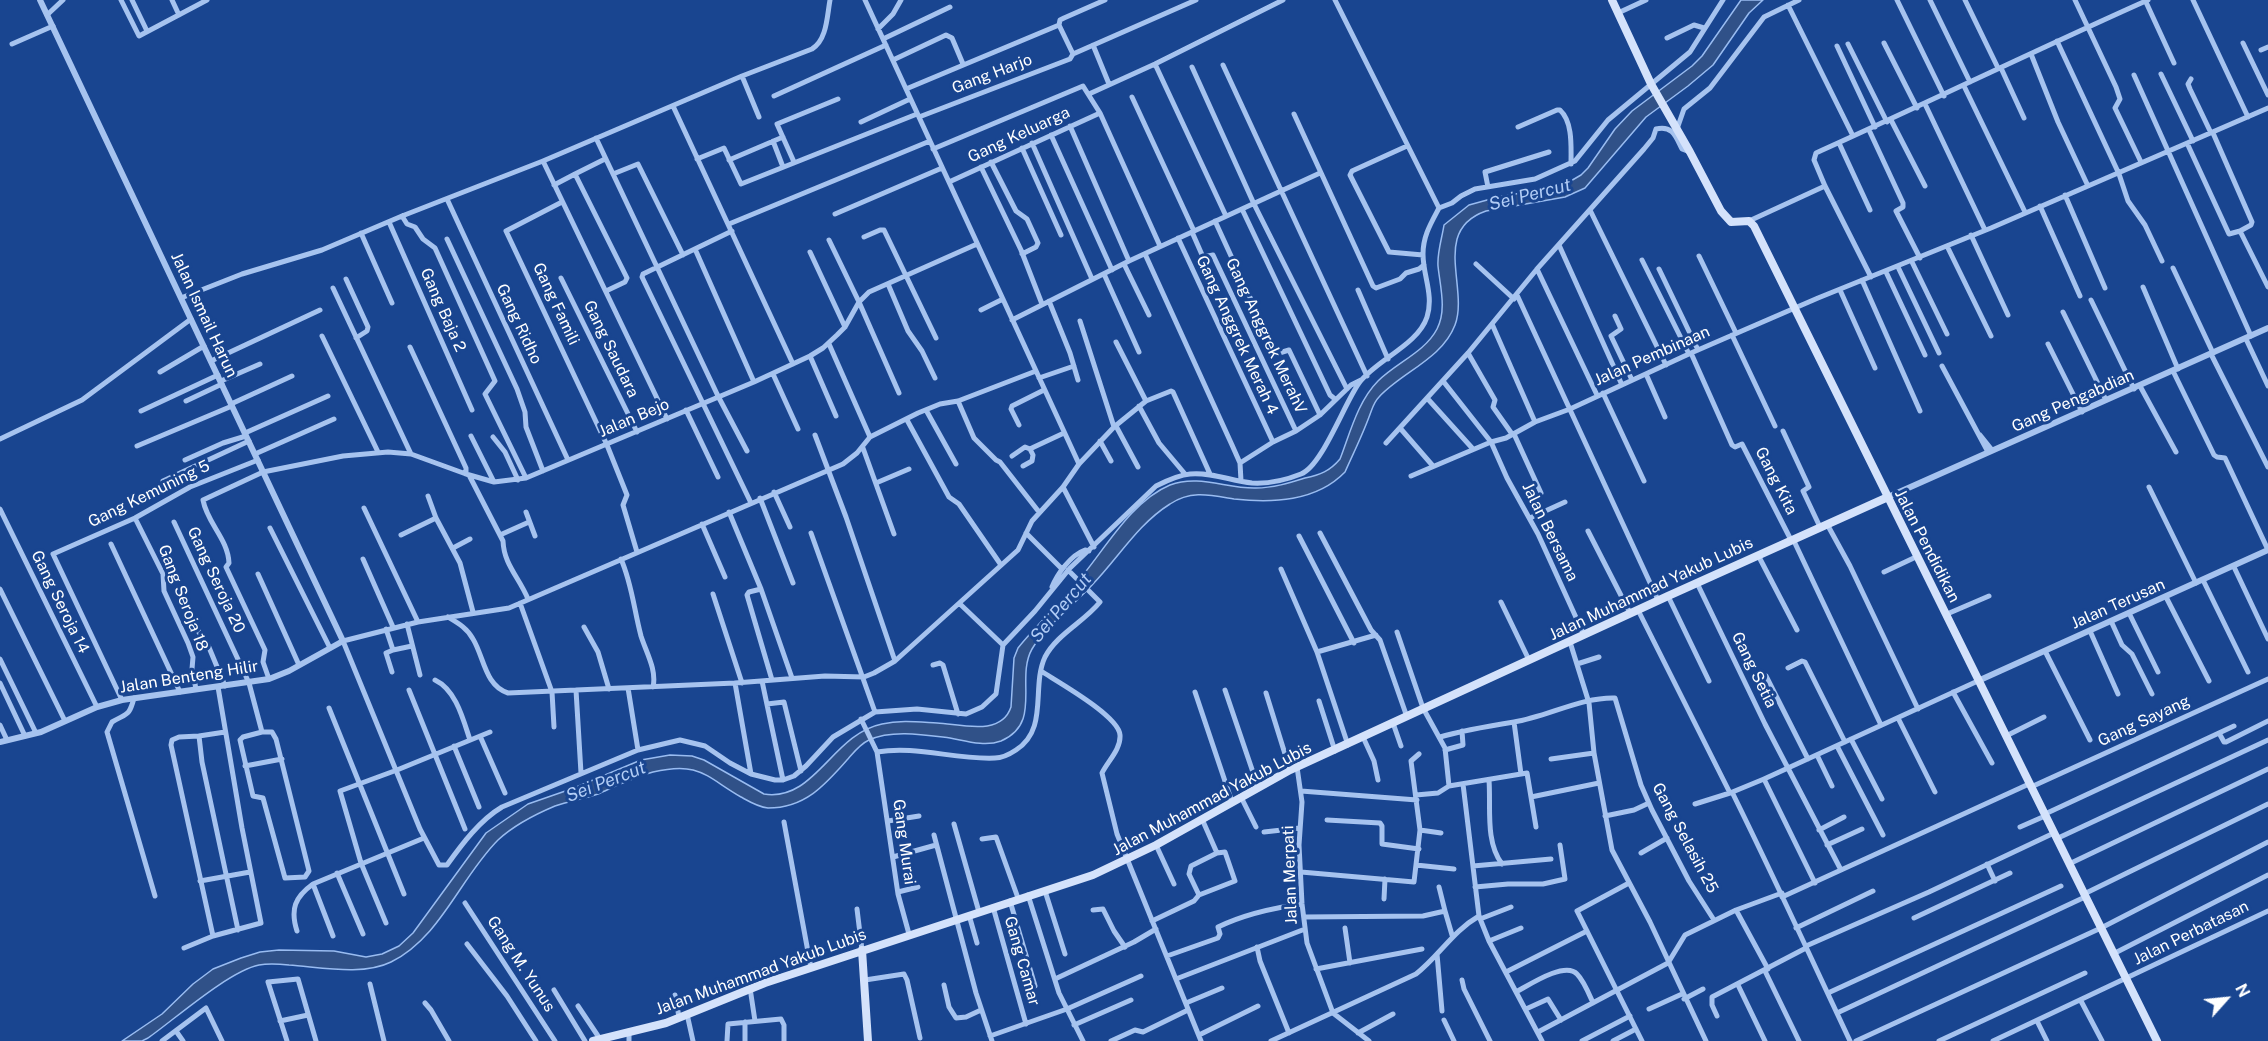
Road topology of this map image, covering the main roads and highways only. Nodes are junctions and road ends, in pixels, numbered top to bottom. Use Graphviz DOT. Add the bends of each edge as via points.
graph roads {
  1 [pos="1612,0"];
  2 [pos="1888,497"];
  3 [pos="862,950"];
  4 [pos="614,1038"];
  5 [pos="596,1040"];
  6 [pos="868,1041"];
  7 [pos="2157,1041"];
  1 -- 2 [label="main road, Jalan Pendidikan" via="1652,86 1724,217 1754,226"];
  2 -- 3 [label="main road, Jalan Muhammad Yakub Lubis" via="1294,769 1127,860"];
  2 -- 7 [label="main road, Jalan Pendidikan"];
  3 -- 4 [label="main road, Jalan Muhammad Yakub Lubis"];
  3 -- 6 [label="main road"];
  4 -- 5 [label="main road, Jalan Muhammad Yakub Lubis"];
}
